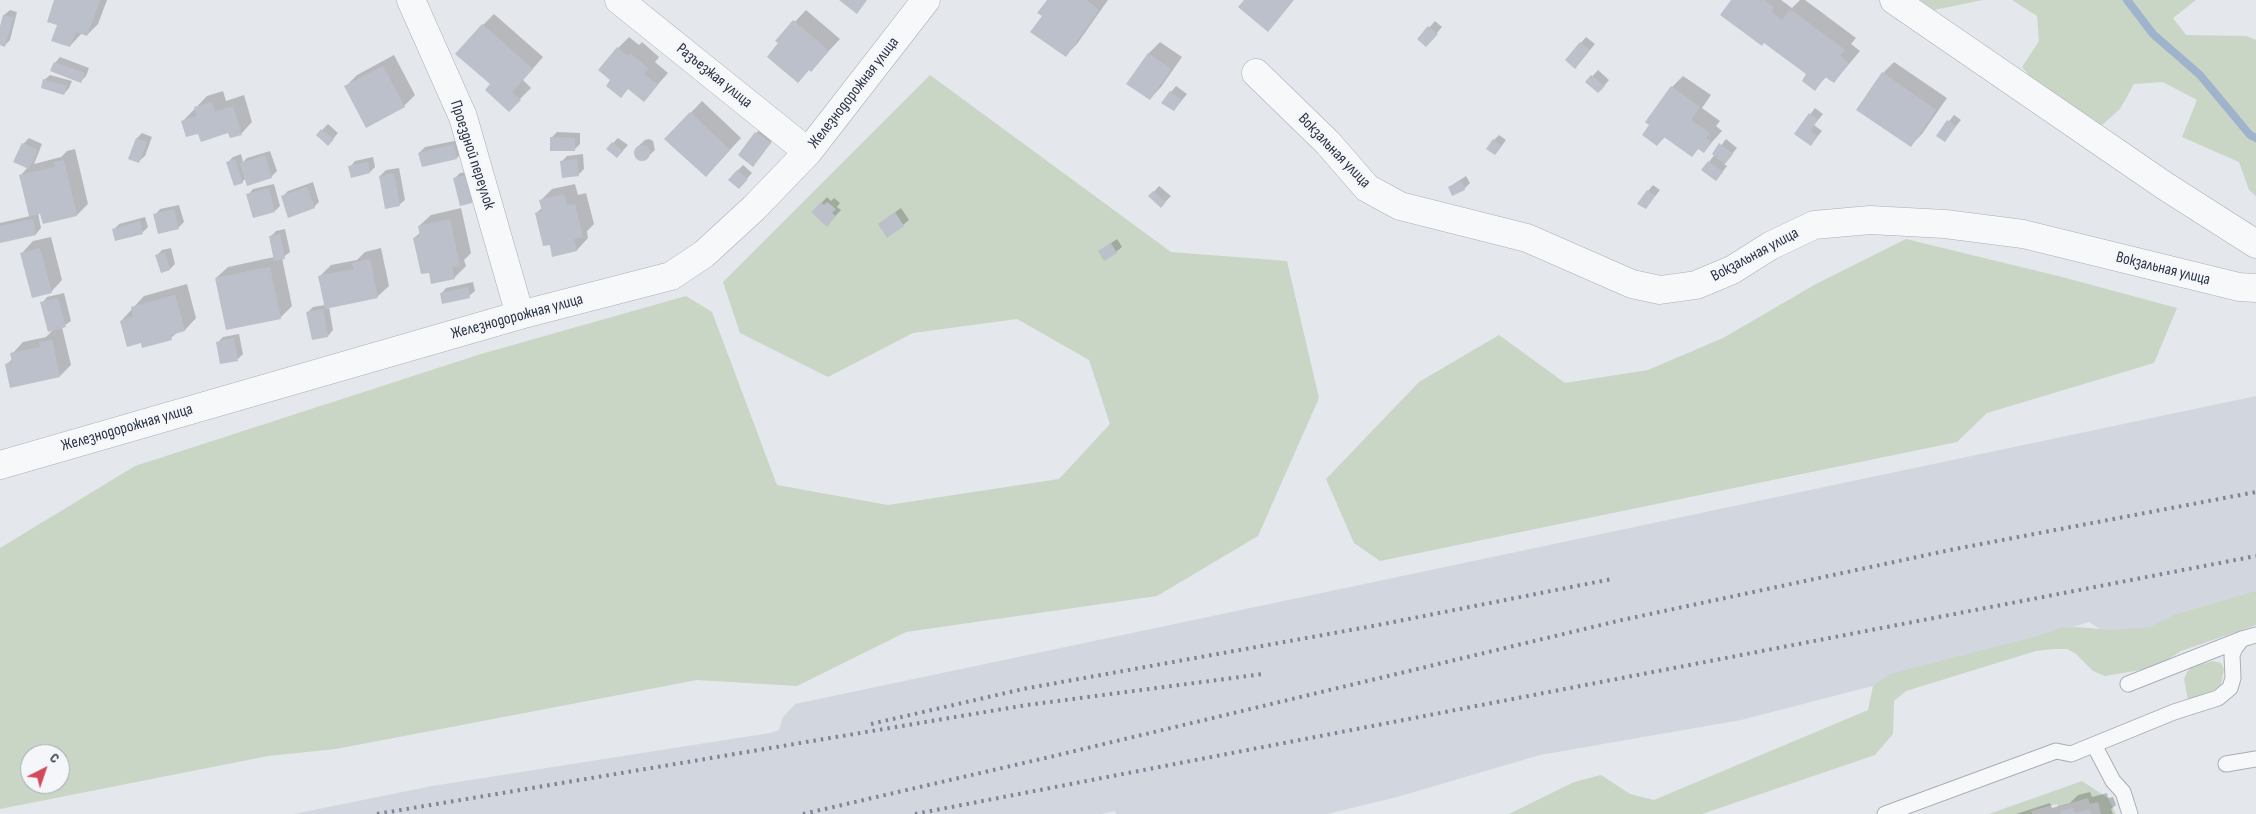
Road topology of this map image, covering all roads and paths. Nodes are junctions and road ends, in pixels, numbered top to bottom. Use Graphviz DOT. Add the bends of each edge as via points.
graph roads {
  1 [pos="411,0"];
  2 [pos="619,0"];
  3 [pos="926,0"];
  4 [pos="1894,0"];
  5 [pos="1256,73"];
  6 [pos="808,152"];
  7 [pos="2256,244"];
  8 [pos="2256,288"];
  9 [pos="520,315"];
  10 [pos="0,465"];
  11 [pos="2249,637"];
  12 [pos="2128,684"];
  13 [pos="2094,745"];
  14 [pos="2256,759"];
  15 [pos="2226,764"];
  16 [pos="1885,814"];
  17 [pos="2130,814"];
  1 -- 9 [label="street, Проездной переулок" via="463,116"];
  2 -- 6 [label="street, Разъезжая улица"];
  3 -- 6 [label="street, Железнодорожная улица"];
  4 -- 7 [label="street"];
  5 -- 8 [label="street, Вокзальная улица" via="1328,143 1366,188 1400,206 1527,238 1632,284 1660,290 1696,285 1732,270 1770,246 1814,225 1870,220 1944,224 2023,234 2239,287"];
  6 -- 9 [label="street, Железнодорожная улица" via="704,254 671,276"];
  9 -- 10 [label="street, Железнодорожная улица"];
  11 -- 12 [label="lane"];
  11 -- 13 [label="lane" via="2235,648 2230,688 2218,698 2174,712"];
  13 -- 16 [label="lane" via="2071,754 2056,751"];
  13 -- 17 [label="lane" via="2123,792"];
  14 -- 15 [label="lane"];
}
